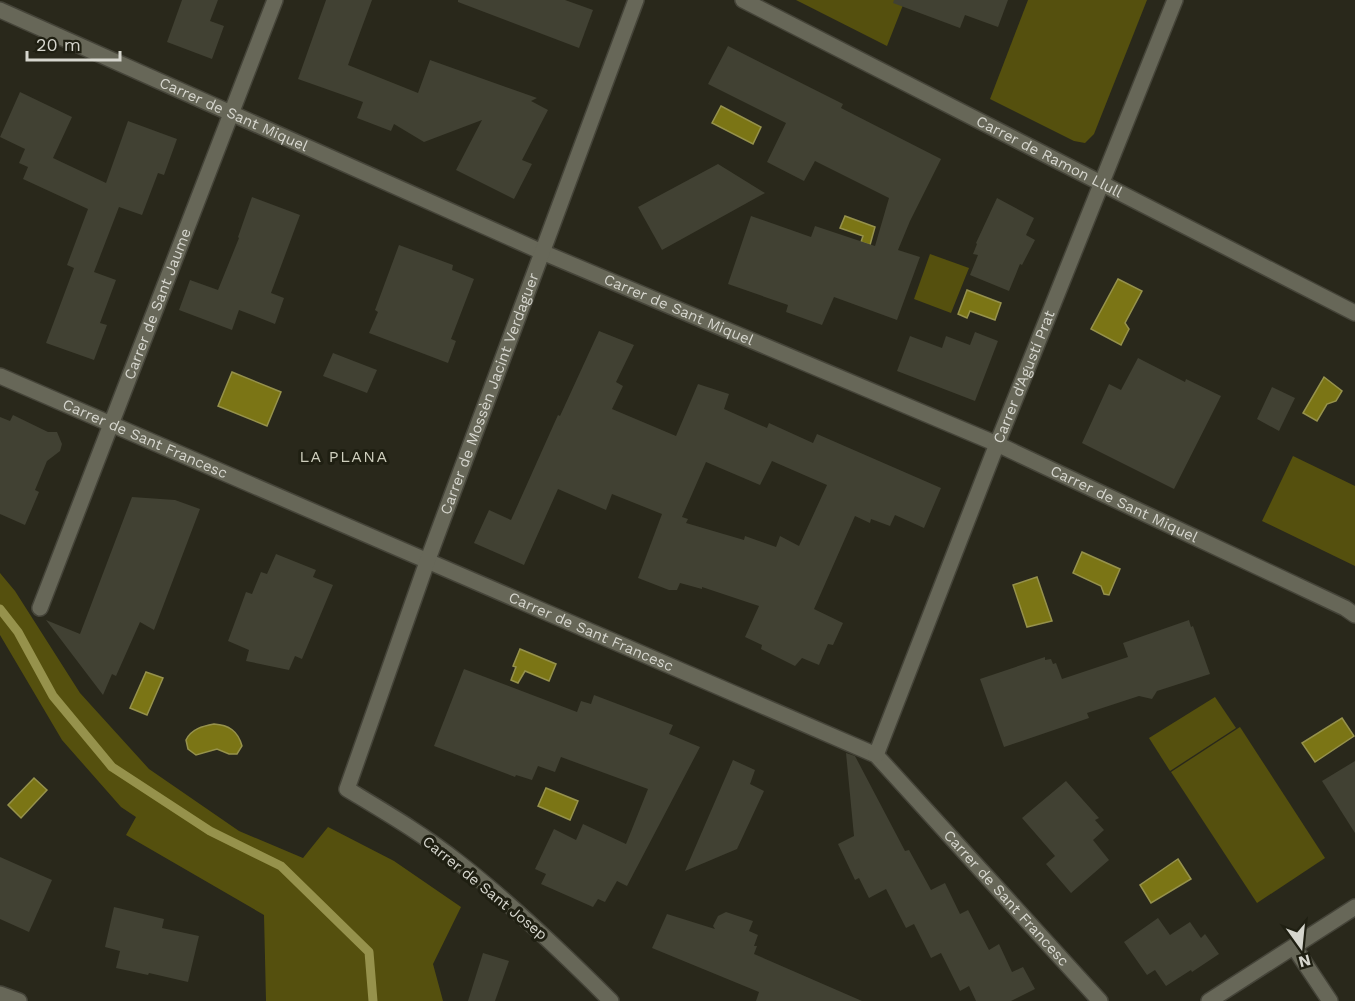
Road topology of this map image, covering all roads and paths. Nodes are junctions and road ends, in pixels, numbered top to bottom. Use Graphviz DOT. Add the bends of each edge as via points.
graph roads {
  1 [pos="275,0"];
  2 [pos="636,0"];
  3 [pos="743,0"];
  4 [pos="1175,0"];
  5 [pos="0,10"];
  6 [pos="232,113"];
  7 [pos="1102,184"];
  8 [pos="542,252"];
  9 [pos="1355,314"];
  10 [pos="0,376"];
  11 [pos="111,424"];
  12 [pos="997,444"];
  13 [pos="427,562"];
  14 [pos="40,609"];
  15 [pos="1355,615"];
  16 [pos="876,755"];
  17 [pos="347,789"];
  18 [pos="1355,907"];
  19 [pos="1294,947"];
  20 [pos="0,994"];
  21 [pos="19,1001"];
  22 [pos="611,1001"];
  23 [pos="1100,1001"];
  24 [pos="1209,1001"];
  25 [pos="1330,1001"];
  1 -- 6 [label="street, Carrer de Sant Jaume"];
  2 -- 8 [label="street, Carrer de Mossèn Jacint Verdaguer"];
  3 -- 7 [label="street, Carrer de Ramon Llull"];
  4 -- 7 [label="street, Carrer d'Agustí Prat"];
  5 -- 6 [label="street, Carrer de Sant Miquel"];
  6 -- 8 [label="street, Carrer de Sant Miquel"];
  6 -- 11 [label="street, Carrer de Sant Jaume"];
  7 -- 9 [label="street, Carrer de Ramon Llull"];
  7 -- 12 [label="street, Carrer d'Agustí Prat"];
  8 -- 12 [label="street, Carrer de Sant Miquel"];
  8 -- 13 [label="street, Carrer de Mossèn Jacint Verdaguer"];
  10 -- 11 [label="street, Carrer de Sant Francesc"];
  11 -- 13 [label="street, Carrer de Sant Francesc"];
  11 -- 14 [label="street, Carrer de Sant Jaume"];
  12 -- 15 [label="street, Carrer de Sant Miquel"];
  12 -- 16 [label="street, Carrer d'Agustí Prat"];
  13 -- 16 [label="street, Carrer de Sant Francesc"];
  13 -- 17 [label="street, Carrer de Mossèn Jacint Verdaguer"];
  16 -- 23 [label="street, Carrer de Sant Francesc"];
  17 -- 22 [label="street, Carrer de Sant Josep" via="402,821 458,862 555,945"];
  18 -- 19 [label="street"];
  19 -- 24 [label="street"];
  19 -- 25 [label="street"];
  20 -- 21 [label="street"];
}
